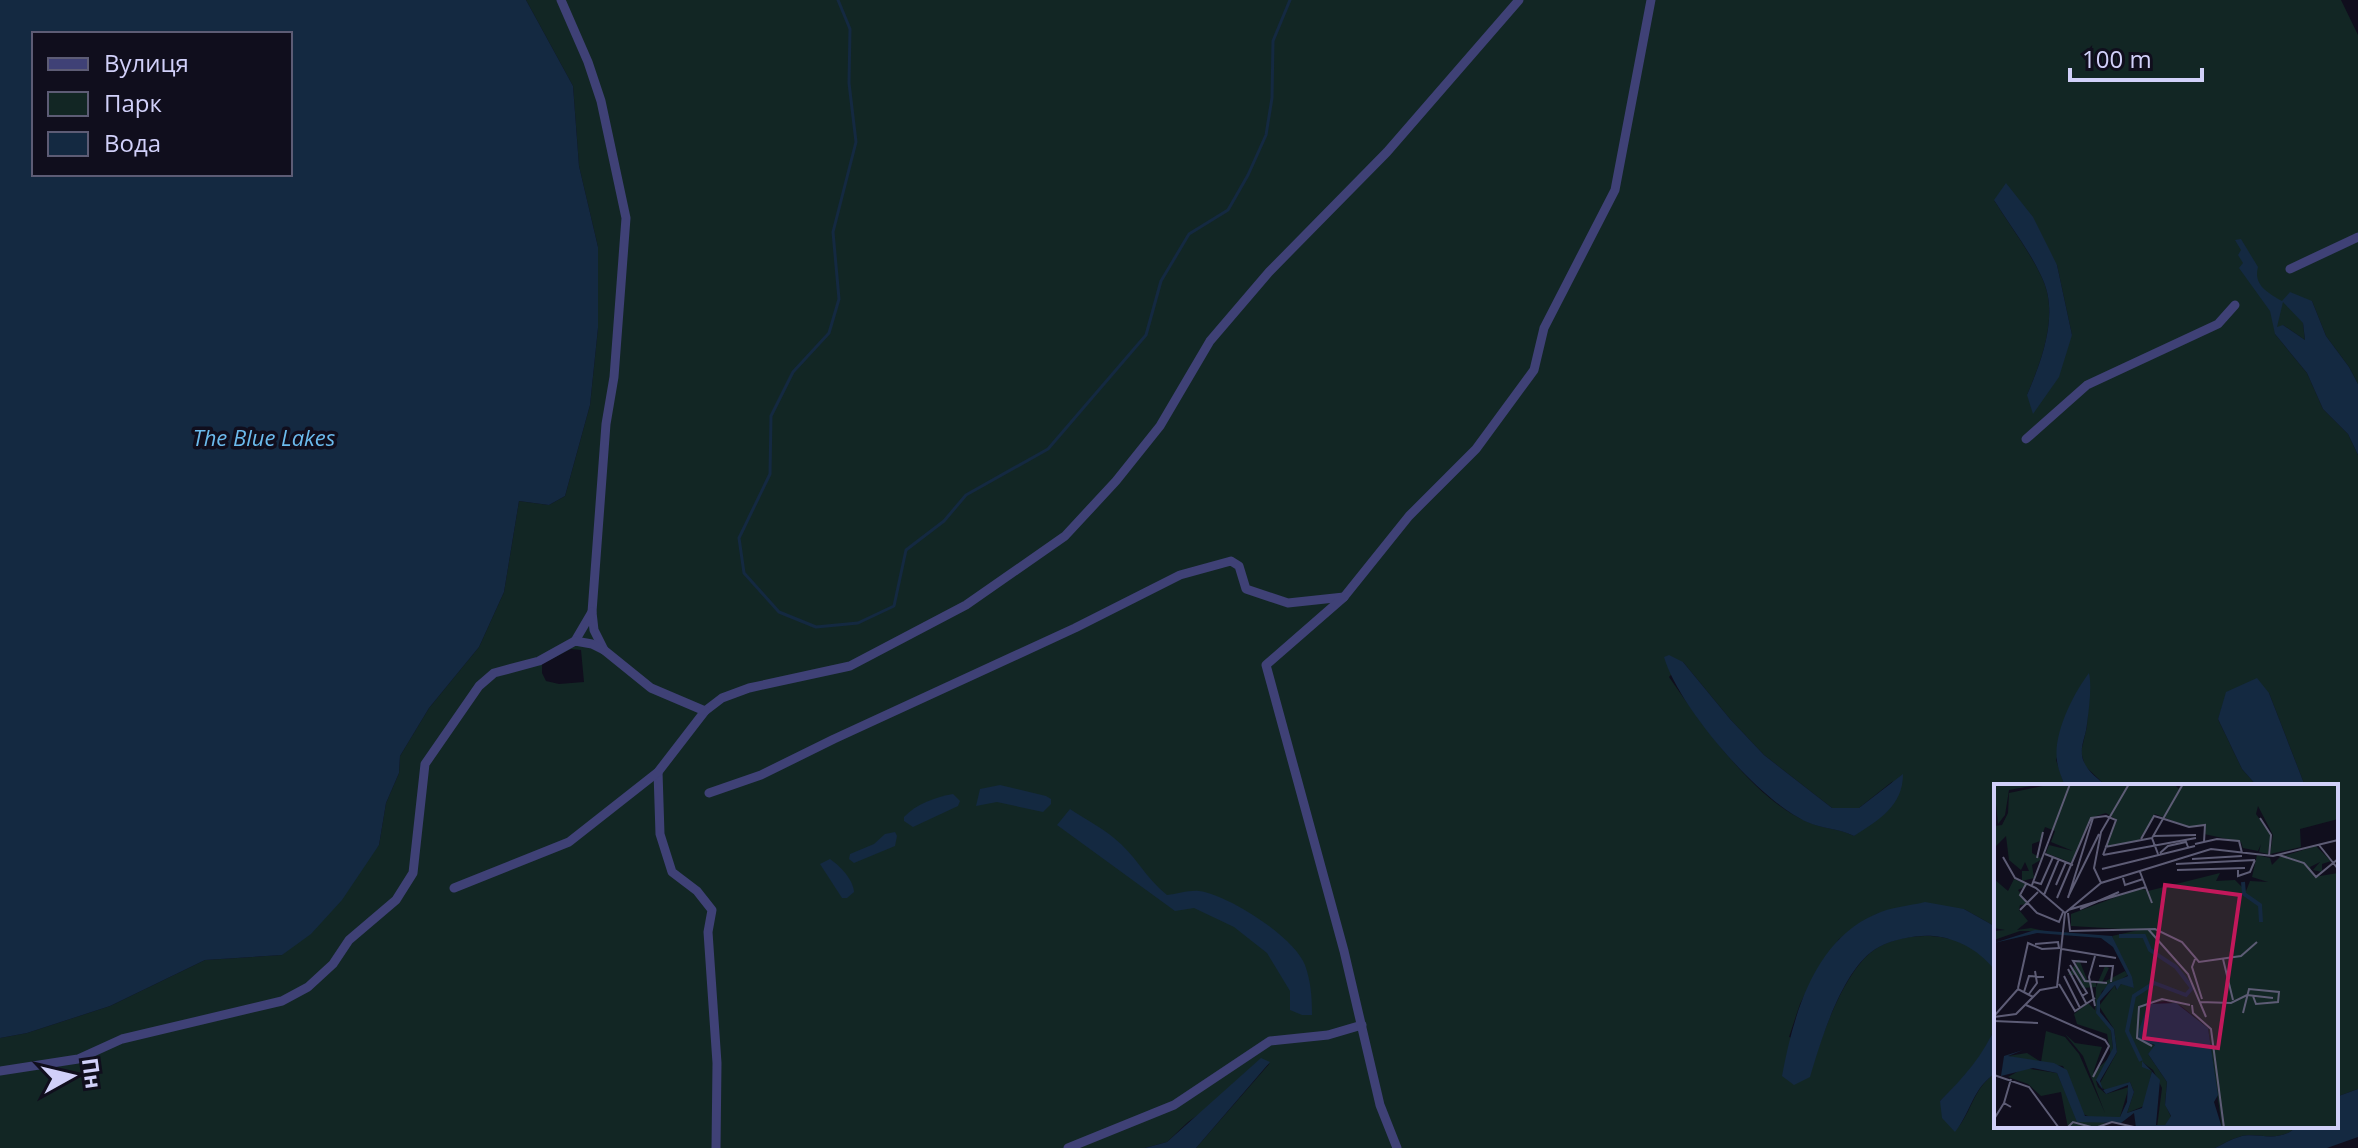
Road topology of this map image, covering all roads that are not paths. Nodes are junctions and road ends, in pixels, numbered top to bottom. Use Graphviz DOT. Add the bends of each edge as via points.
graph roads {
  1 [pos="561,0"];
  2 [pos="1519,0"];
  3 [pos="1651,0"];
  4 [pos="2358,237"];
  5 [pos="2290,269"];
  6 [pos="2235,305"];
  7 [pos="2026,439"];
  8 [pos="1344,597"];
  9 [pos="592,612"];
  10 [pos="575,641"];
  11 [pos="604,650"];
  12 [pos="705,711"];
  13 [pos="658,772"];
  14 [pos="709,793"];
  15 [pos="454,888"];
  16 [pos="1362,1025"];
  17 [pos="0,1071"];
  18 [pos="716,1148"];
  19 [pos="1068,1148"];
  20 [pos="1397,1148"];
  1 -- 9 [label="street" via="601,101 626,218"];
  2 -- 12 [label="street" via="1387,152 1269,272 1210,341 1160,426 1065,536 966,605 850,666 749,688"];
  3 -- 8 [label="street" via="1615,190 1544,328 1534,370 1476,449 1409,516"];
  4 -- 5 [label="street"];
  6 -- 7 [label="street" via="2218,324 2087,385"];
  8 -- 14 [label="street" via="1288,603 1246,589 1239,566 1231,561 1180,575 761,775"];
  8 -- 16 [label="street" via="1266,665"];
  9 -- 10 [label="street"];
  9 -- 11 [label="street"];
  10 -- 11 [label="street"];
  10 -- 17 [label="street" via="539,661 494,673 479,686 425,764 413,873 396,900 349,940 308,987 282,1001 122,1039 78,1059"];
  11 -- 12 [label="street" via="651,688"];
  12 -- 13 [label="street"];
  13 -- 15 [label="street" via="569,842"];
  13 -- 18 [label="street" via="660,834 672,872 712,910 708,932 717,1063"];
  16 -- 19 [label="street" via="1328,1035 1270,1041 1174,1105"];
  16 -- 20 [label="street" via="1380,1105"];
}
